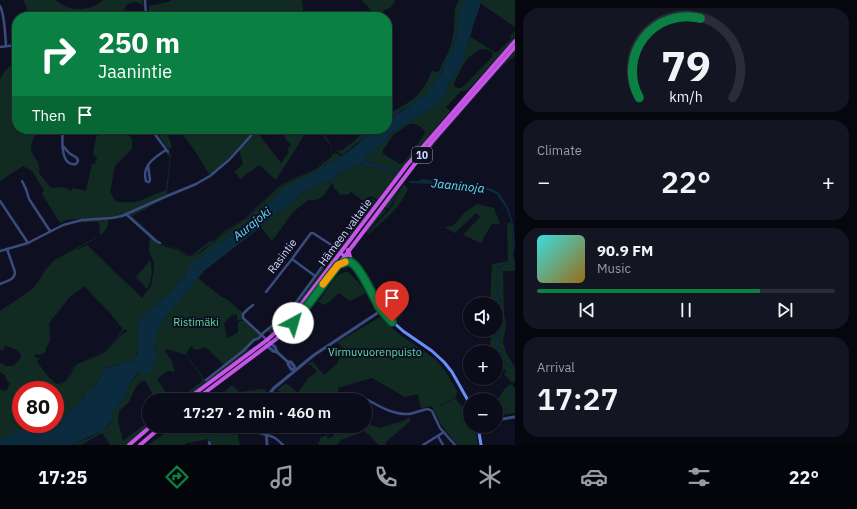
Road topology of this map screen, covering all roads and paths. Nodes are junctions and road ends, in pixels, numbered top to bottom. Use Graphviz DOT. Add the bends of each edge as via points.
graph roads {
  1 [pos="145,0"];
  2 [pos="0,6"];
  3 [pos="146,12"];
  4 [pos="515,41"];
  5 [pos="12,45"];
  6 [pos="6,46"];
  7 [pos="0,47"];
  8 [pos="515,48"];
  9 [pos="503,58"];
  10 [pos="63,134"];
  11 [pos="155,134"];
  12 [pos="252,134"];
  13 [pos="63,146"];
  14 [pos="148,165"];
  15 [pos="22,181"];
  16 [pos="0,201"];
  17 [pos="127,214"];
  18 [pos="50,231"];
  19 [pos="28,243"];
  20 [pos="160,243"];
  21 [pos="7,249"];
  22 [pos="348,250"];
  23 [pos="0,251"];
  24 [pos="340,253"];
  25 [pos="344,256"];
  26 [pos="292,259"];
  27 [pos="351,262"];
  28 [pos="338,265"];
  29 [pos="315,276"];
  30 [pos="0,284"];
  31 [pos="266,292"];
  32 [pos="253,305"];
  33 [pos="382,310"];
  34 [pos="261,335"];
  35 [pos="259,338"];
  36 [pos="265,342"];
  37 [pos="269,345"];
  38 [pos="294,370"];
  39 [pos="206,380"];
  40 [pos="196,393"];
  41 [pos="204,393"];
  42 [pos="270,393"];
  43 [pos="464,393"];
  44 [pos="372,402"];
  45 [pos="515,417"];
  46 [pos="503,419"];
  47 [pos="444,432"];
  48 [pos="143,433"];
  49 [pos="154,433"];
  50 [pos="259,433"];
  51 [pos="479,433"];
  52 [pos="266,435"];
  53 [pos="438,436"];
  54 [pos="129,445"];
  55 [pos="140,445"];
  56 [pos="267,445"];
  57 [pos="283,445"];
  58 [pos="423,445"];
  59 [pos="443,445"];
  60 [pos="455,445"];
  61 [pos="481,445"];
  1 -- 3 [label="street"];
  2 -- 6 [label="street" via="4,16"];
  4 -- 9 [label="highway, 10"];
  5 -- 6 [label="street"];
  6 -- 7 [label="street"];
  8 -- 9 [label="highway, 10"];
  9 -- 22 [label="highway, Hämeen valtatie / 10" via="423,153"];
  9 -- 24 [label="highway, Hämeen valtatie / 10" via="407,165"];
  10 -- 13 [label="street"];
  11 -- 14 [label="street" via="167,151"];
  12 -- 17 [label="street" via="229,160 205,179"];
  13 -- 13 [label="street" via="77,158 76,164 66,160"];
  14 -- 14 [label="street" via="144,174 145,180 149,182"];
  15 -- 18 [label="street" via="29,198"];
  16 -- 19 [label="street"];
  17 -- 18 [label="street" via="82,220"];
  17 -- 20 [label="street"];
  18 -- 19 [label="street"];
  19 -- 21 [label="street"];
  21 -- 23 [label="street"];
  21 -- 30 [label="street" via="15,275"];
  22 -- 25 [label="highway, Hämeen valtatie / 10"];
  22 -- 27 [label="highway"];
  24 -- 25 [label="main road"];
  24 -- 36 [label="highway, Hämeen valtatie / 10" via="282,328"];
  25 -- 27 [label="main road"];
  25 -- 28 [label="highway, Hämeen valtatie / 10"];
  26 -- 29 [label="street"];
  26 -- 29 [label="street, Rasintie" via="312,233 336,248"];
  26 -- 31 [label="street, Rasintie"];
  27 -- 28 [label="highway"];
  27 -- 33 [label="main road" via="364,278"];
  28 -- 37 [label="highway, Hämeen valtatie / 10" via="298,317"];
  29 -- 34 [label="street" via="293,306"];
  32 -- 34 [label="street" via="243,316"];
  33 -- 38 [label="street"];
  33 -- 43 [label="main road" via="392,322 444,362"];
  34 -- 35 [label="street"];
  34 -- 36 [label="street"];
  35 -- 36 [label="street"];
  35 -- 39 [label="street"];
  36 -- 37 [label="street"];
  36 -- 40 [label="highway, Hämeen valtatie / 10"];
  37 -- 38 [label="street" via="275,347"];
  37 -- 41 [label="highway, Hämeen valtatie / 10"];
  38 -- 42 [label="street"];
  44 -- 47 [label="street" via="400,414 428,409 432,411"];
  45 -- 46 [label="street"];
  47 -- 53 [label="street"];
  47 -- 60 [label="street"];
  48 -- 54 [label="highway"];
  49 -- 55 [label="highway"];
  50 -- 52 [label="street"];
  51 -- 61 [label="main road"];
  52 -- 56 [label="street"];
  52 -- 57 [label="street"];
  53 -- 58 [label="street"];
  53 -- 59 [label="street"];
}
